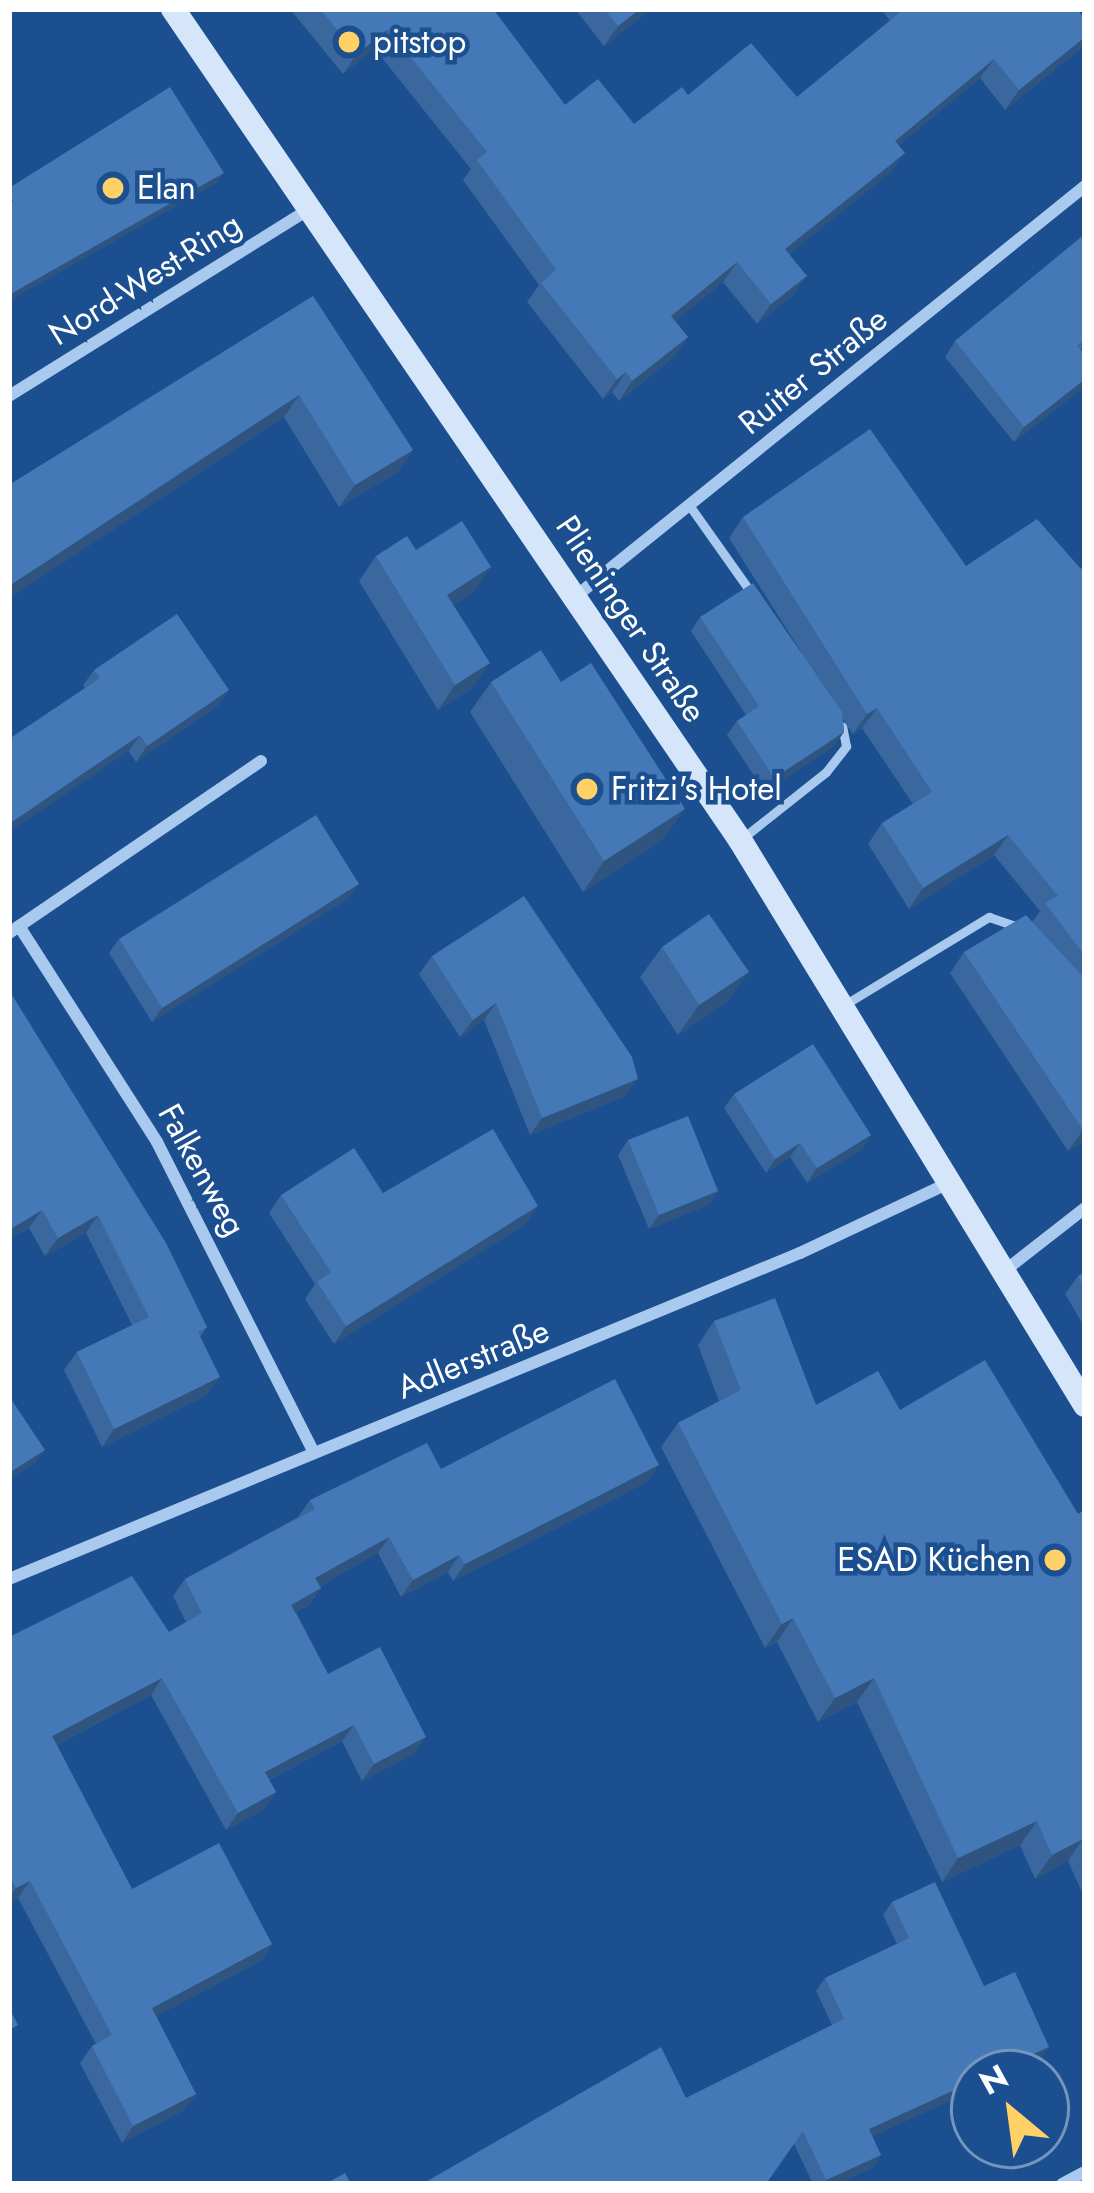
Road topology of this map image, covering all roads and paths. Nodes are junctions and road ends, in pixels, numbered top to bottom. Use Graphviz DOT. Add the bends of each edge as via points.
graph roads {
  1 [pos="173,9"];
  2 [pos="1085,186"];
  3 [pos="310,208"];
  4 [pos="9,396"];
  5 [pos="689,505"];
  6 [pos="575,597"];
  7 [pos="764,611"];
  8 [pos="829,704"];
  9 [pos="261,761"];
  10 [pos="740,840"];
  11 [pos="14,929"];
  12 [pos="1036,944"];
  13 [pos="844,1005"];
  14 [pos="954,1180"];
  15 [pos="1085,1208"];
  16 [pos="1006,1269"];
  17 [pos="1085,1406"];
  18 [pos="314,1454"];
  19 [pos="9,1579"];
  20 [pos="1085,2172"];
  21 [pos="1062,2184"];
  1 -- 3 [label="main road, Plieninger Straße"];
  2 -- 5 [label="street, Ruiter Straße"];
  3 -- 4 [label="street, Nord-West-Ring"];
  3 -- 6 [label="main road, Plieninger Straße"];
  5 -- 6 [label="street, Ruiter Straße"];
  5 -- 7 [label="lane"];
  6 -- 10 [label="main road, Plieninger Straße"];
  8 -- 10 [label="lane" via="846,746 826,772"];
  9 -- 11 [label="street, Falkenweg"];
  10 -- 13 [label="main road, Plieninger Straße"];
  11 -- 18 [label="street, Falkenweg" via="157,1142"];
  12 -- 13 [label="lane" via="1025,930 989,917"];
  13 -- 14 [label="main road, Plieninger Straße"];
  14 -- 16 [label="main road, Plieninger Straße"];
  14 -- 18 [label="street, Adlerstraße"];
  15 -- 16 [label="street"];
  16 -- 17 [label="main road, Plieninger Straße"];
  18 -- 19 [label="street, Adlerstraße"];
  20 -- 21 [label="street"];
}
